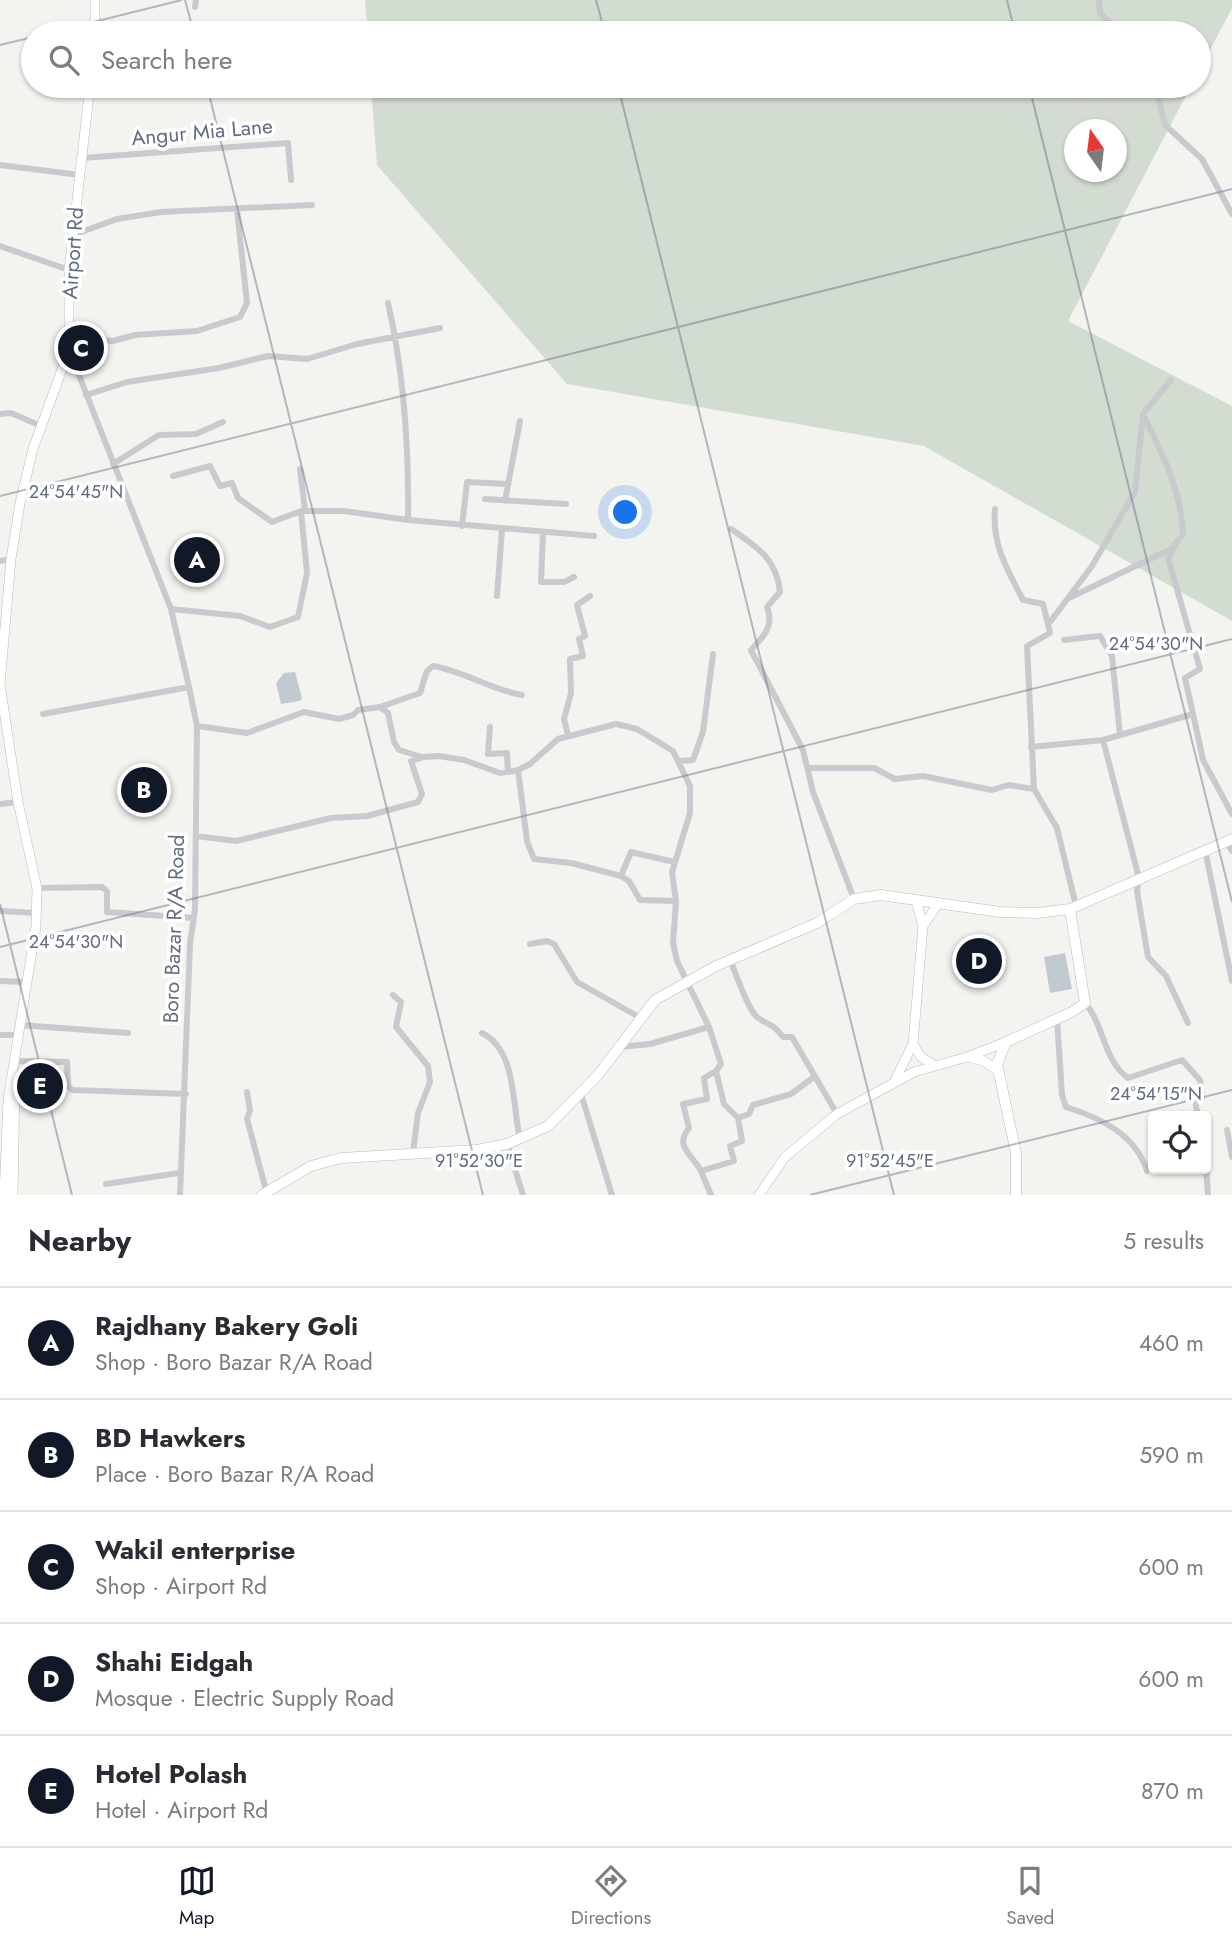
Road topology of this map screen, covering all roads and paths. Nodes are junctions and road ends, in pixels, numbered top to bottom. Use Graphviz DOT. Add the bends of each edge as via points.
graph roads {
  1 [pos="96,0"];
  2 [pos="1099,0"];
  3 [pos="95,21"];
  4 [pos="1108,21"];
  5 [pos="89,98"];
  6 [pos="1158,98"];
  7 [pos="82,158"];
  8 [pos="0,165"];
  9 [pos="80,175"];
  10 [pos="290,180"];
  11 [pos="312,205"];
  12 [pos="237,210"];
  13 [pos="1232,214"];
  14 [pos="73,235"];
  15 [pos="0,246"];
  16 [pos="69,270"];
  17 [pos="388,303"];
  18 [pos="440,328"];
  19 [pos="396,335"];
  20 [pos="69,338"];
  21 [pos="69,350"];
  22 [pos="1171,380"];
  23 [pos="86,395"];
  24 [pos="0,414"];
  25 [pos="1143,414"];
  26 [pos="520,421"];
  27 [pos="223,422"];
  28 [pos="41,426"];
  29 [pos="113,464"];
  30 [pos="300,469"];
  31 [pos="173,476"];
  32 [pos="506,484"];
  33 [pos="485,499"];
  34 [pos="505,501"];
  35 [pos="566,504"];
  36 [pos="995,509"];
  37 [pos="303,511"];
  38 [pos="408,520"];
  39 [pos="462,526"];
  40 [pos="502,529"];
  41 [pos="731,529"];
  42 [pos="543,533"];
  43 [pos="1183,534"];
  44 [pos="594,536"];
  45 [pos="11,559"];
  46 [pos="0,561"];
  47 [pos="574,577"];
  48 [pos="497,596"];
  49 [pos="590,596"];
  50 [pos="1068,598"];
  51 [pos="172,609"];
  52 [pos="1050,622"];
  53 [pos="1064,640"];
  54 [pos="713,654"];
  55 [pos="0,684"];
  56 [pos="189,687"];
  57 [pos="522,695"];
  58 [pos="380,707"];
  59 [pos="43,715"];
  60 [pos="1193,715"];
  61 [pos="197,726"];
  62 [pos="490,727"];
  63 [pos="568,735"];
  64 [pos="1120,735"];
  65 [pos="1103,740"];
  66 [pos="1031,747"];
  67 [pos="422,757"];
  68 [pos="679,761"];
  69 [pos="808,768"];
  70 [pos="518,770"];
  71 [pos="508,772"];
  72 [pos="1034,789"];
  73 [pos="18,802"];
  74 [pos="0,804"];
  75 [pos="1232,814"];
  76 [pos="196,836"];
  77 [pos="1230,844"];
  78 [pos="1205,850"];
  79 [pos="674,862"];
  80 [pos="621,876"];
  81 [pos="1139,878"];
  82 [pos="37,888"];
  83 [pos="854,899"];
  84 [pos="676,901"];
  85 [pos="916,901"];
  86 [pos="938,904"];
  87 [pos="1073,907"];
  88 [pos="0,911"];
  89 [pos="36,913"];
  90 [pos="194,918"];
  91 [pos="923,926"];
  92 [pos="530,944"];
  93 [pos="730,960"];
  94 [pos="685,981"];
  95 [pos="1232,981"];
  96 [pos="0,982"];
  97 [pos="27,982"];
  98 [pos="393,995"];
  99 [pos="1085,1003"];
  100 [pos="639,1017"];
  101 [pos="1057,1019"];
  102 [pos="1188,1023"];
  103 [pos="709,1027"];
  104 [pos="20,1030"];
  105 [pos="128,1033"];
  106 [pos="482,1033"];
  107 [pos="0,1035"];
  108 [pos="1006,1042"];
  109 [pos="913,1044"];
  110 [pos="618,1047"];
  111 [pos="967,1057"];
  112 [pos="16,1061"];
  113 [pos="936,1066"];
  114 [pos="716,1071"];
  115 [pos="998,1071"];
  116 [pos="814,1077"];
  117 [pos="13,1081"];
  118 [pos="894,1081"];
  119 [pos="0,1085"];
  120 [pos="247,1092"];
  121 [pos="186,1094"];
  122 [pos="581,1094"];
  123 [pos="1197,1111"];
  124 [pos="837,1114"];
  125 [pos="738,1118"];
  126 [pos="1227,1130"];
  127 [pos="520,1139"];
  128 [pos="507,1144"];
  129 [pos="412,1153"];
  130 [pos="1232,1157"];
  131 [pos="701,1171"];
  132 [pos="1147,1171"];
  133 [pos="179,1173"];
  134 [pos="1206,1174"];
  135 [pos="106,1184"];
  136 [pos="265,1194"];
  137 [pos="4,1195"];
  138 [pos="13,1195"];
  139 [pos="180,1195"];
  140 [pos="523,1195"];
  141 [pos="612,1195"];
  142 [pos="711,1195"];
  143 [pos="759,1195"];
  144 [pos="1016,1195"];
  145 [pos="1208,1195"];
  1 -- 3 [label="main road"];
  2 -- 4 [label="street" via="1100,13"];
  5 -- 7 [label="main road, Airport Rd"];
  6 -- 13 [label="street" via="1165,125 1202,159"];
  7 -- 9 [label="main road, Airport Rd"];
  7 -- 10 [label="street, Angur Mia Lane" via="288,142"];
  8 -- 9 [label="street"];
  9 -- 14 [label="main road, Airport Rd"];
  11 -- 12 [label="street"];
  12 -- 14 [label="street" via="153,213 117,219"];
  12 -- 20 [label="street" via="247,303 240,317 197,331 113,341"];
  14 -- 16 [label="main road, Airport Rd"];
  15 -- 16 [label="street"];
  16 -- 20 [label="main road, Airport Rd"];
  17 -- 19 [label="street"];
  18 -- 19 [label="street"];
  19 -- 23 [label="street" via="307,359 268,356 127,382"];
  19 -- 38 [label="street" via="407,439"];
  20 -- 21 [label="main road, Airport Rd"];
  21 -- 23 [label="street, Boro Bazar R/A Road"];
  21 -- 28 [label="main road, Airport Rd"];
  22 -- 25 [label="street"];
  23 -- 29 [label="street, Boro Bazar R/A Road"];
  24 -- 28 [label="street" via="11,412"];
  25 -- 43 [label="street" via="1165,457 1181,505"];
  25 -- 50 [label="street" via="1135,492"];
  26 -- 32 [label="street"];
  27 -- 29 [label="street" via="196,433 159,435"];
  28 -- 45 [label="main road, Airport Rd" via="20,503"];
  29 -- 51 [label="street, Boro Bazar R/A Road"];
  30 -- 37 [label="street"];
  31 -- 37 [label="street" via="210,466 220,486 232,483 238,498 272,522"];
  32 -- 34 [label="street"];
  32 -- 39 [label="street" via="467,482"];
  33 -- 34 [label="street"];
  34 -- 35 [label="street"];
  36 -- 52 [label="street" via="993,534 1008,571 1023,600 1043,604"];
  37 -- 38 [label="street" via="344,511"];
  37 -- 51 [label="street" via="307,573 300,612 294,620 270,626 240,615"];
  38 -- 39 [label="street"];
  39 -- 40 [label="street"];
  40 -- 42 [label="street"];
  40 -- 48 [label="street"];
  41 -- 69 [label="street" via="762,550 779,576 780,592 767,607 771,617 767,632 751,650"];
  42 -- 44 [label="street"];
  42 -- 47 [label="street" via="541,582"];
  43 -- 50 [label="street" via="1171,549"];
  43 -- 60 [label="street" via="1168,558 1200,669 1185,678"];
  45 -- 46 [label="street"];
  45 -- 55 [label="main road, Airport Rd"];
  49 -- 63 [label="street" via="577,605 585,636 579,639 583,656 570,659 571,693 564,719"];
  50 -- 52 [label="street"];
  51 -- 56 [label="street, Boro Bazar R/A Road"];
  52 -- 66 [label="street" via="1051,633 1027,646"];
  53 -- 64 [label="street" via="1100,636 1112,656"];
  54 -- 68 [label="street" via="703,732 693,760"];
  55 -- 73 [label="main road, Airport Rd"];
  56 -- 59 [label="street"];
  56 -- 61 [label="street, Boro Bazar R/A Road"];
  57 -- 58 [label="street" via="433,666 421,693"];
  58 -- 61 [label="street" via="339,719 304,712 247,733"];
  58 -- 67 [label="street" via="388,713 399,750"];
  60 -- 64 [label="street"];
  60 -- 75 [label="street" via="1203,760"];
  61 -- 76 [label="street, Boro Bazar R/A Road"];
  62 -- 71 [label="street" via="488,754 507,753"];
  63 -- 68 [label="street" via="624,724 664,743"];
  63 -- 70 [label="street"];
  64 -- 65 [label="street"];
  65 -- 66 [label="street"];
  65 -- 81 [label="street"];
  66 -- 72 [label="street"];
  67 -- 71 [label="street" via="439,755"];
  67 -- 76 [label="street" via="411,761 422,794 418,802 236,841"];
  68 -- 79 [label="street" via="690,786 690,813"];
  69 -- 72 [label="street" via="874,768 895,779 923,776 992,790 1007,785"];
  69 -- 83 [label="street"];
  70 -- 71 [label="street"];
  70 -- 80 [label="street" via="527,841 534,859"];
  72 -- 87 [label="street" via="1057,828"];
  73 -- 74 [label="street"];
  73 -- 82 [label="main road, Airport Rd"];
  76 -- 90 [label="street, Boro Bazar R/A Road"];
  77 -- 78 [label="main road"];
  78 -- 81 [label="main road"];
  78 -- 95 [label="street"];
  79 -- 80 [label="street" via="631,852"];
  79 -- 84 [label="street"];
  80 -- 84 [label="street" via="640,900"];
  81 -- 87 [label="main road"];
  81 -- 102 [label="street" via="1148,957 1166,976"];
  82 -- 89 [label="main road, Airport Rd"];
  82 -- 90 [label="street" via="105,887 107,912"];
  83 -- 85 [label="main road" via="881,895"];
  83 -- 93 [label="main road" via="817,923"];
  84 -- 94 [label="street" via="673,943"];
  85 -- 86 [label="main road"];
  85 -- 91 [label="main road"];
  86 -- 87 [label="main road" via="1037,913"];
  86 -- 91 [label="main road"];
  87 -- 99 [label="main road"];
  88 -- 89 [label="street"];
  89 -- 97 [label="main road, Airport Rd"];
  90 -- 121 [label="street, Boro Bazar R/A Road"];
  91 -- 109 [label="main road"];
  92 -- 100 [label="street" via="554,944 577,982"];
  93 -- 94 [label="main road"];
  93 -- 116 [label="street" via="752,1011 775,1025 783,1037 792,1037"];
  94 -- 100 [label="main road" via="655,1000"];
  94 -- 103 [label="street"];
  96 -- 97 [label="street"];
  97 -- 104 [label="main road, Airport Rd"];
  98 -- 129 [label="street" via="401,1002 396,1027 428,1066 430,1082 418,1113"];
  99 -- 101 [label="main road"];
  99 -- 123 [label="street" via="1103,1042 1128,1078 1182,1060 1200,1080 1202,1098 1195,1101"];
  100 -- 110 [label="main road"];
  101 -- 108 [label="main road"];
  101 -- 132 [label="street" via="1066,1107 1108,1122 1141,1152"];
  103 -- 110 [label="street" via="650,1044"];
  103 -- 114 [label="street" via="720,1064"];
  104 -- 105 [label="street"];
  104 -- 107 [label="street"];
  104 -- 112 [label="main road, Airport Rd"];
  106 -- 127 [label="street" via="492,1038 505,1057"];
  108 -- 111 [label="main road"];
  108 -- 115 [label="main road"];
  109 -- 113 [label="main road" via="921,1057"];
  109 -- 118 [label="main road"];
  110 -- 122 [label="main road"];
  111 -- 113 [label="main road"];
  111 -- 115 [label="main road"];
  112 -- 117 [label="main road, Airport Rd"];
  112 -- 121 [label="street" via="67,1062 72,1090"];
  113 -- 118 [label="main road"];
  114 -- 125 [label="street" via="724,1104"];
  114 -- 131 [label="street" via="704,1078 707,1098 683,1104 690,1128 682,1148"];
  115 -- 144 [label="main road" via="1016,1153"];
  116 -- 124 [label="street"];
  116 -- 125 [label="street" via="791,1094 752,1105 749,1114"];
  117 -- 119 [label="street"];
  117 -- 137 [label="main road, Airport Rd"];
  117 -- 138 [label="main road, Airport Rd" via="17,1099"];
  118 -- 124 [label="main road"];
  120 -- 136 [label="street" via="247,1119"];
  121 -- 133 [label="street, Boro Bazar R/A Road"];
  122 -- 127 [label="main road" via="548,1126"];
  122 -- 141 [label="street"];
  124 -- 143 [label="main road" via="785,1157"];
  125 -- 131 [label="street" via="742,1142 730,1146 734,1161"];
  126 -- 130 [label="street"];
  127 -- 128 [label="main road"];
  128 -- 129 [label="main road"];
  128 -- 140 [label="street"];
  129 -- 136 [label="main road" via="341,1158 311,1167"];
  131 -- 142 [label="street"];
  133 -- 135 [label="street"];
  133 -- 139 [label="street, Boro Bazar R/A Road"];
  134 -- 145 [label="street"];
}
